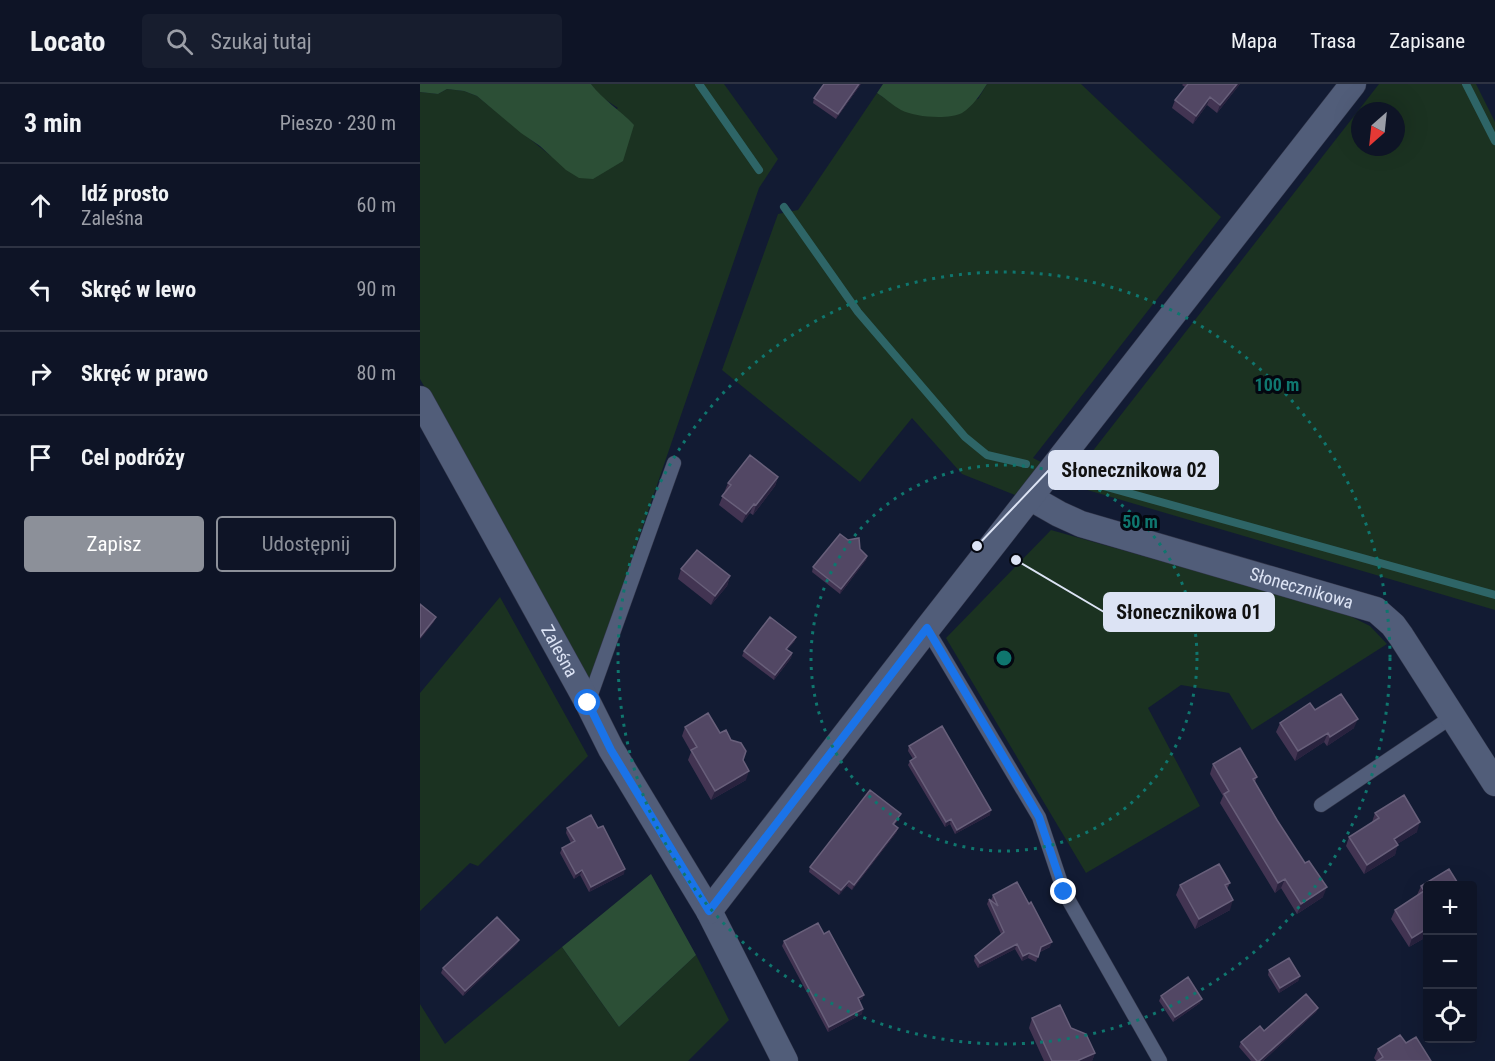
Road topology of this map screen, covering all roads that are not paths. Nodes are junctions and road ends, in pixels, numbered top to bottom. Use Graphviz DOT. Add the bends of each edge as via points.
graph roads {
  1 [pos="1353,84"];
  2 [pos="420,399"];
  3 [pos="674,463"];
  4 [pos="1031,498"];
  5 [pos="927,628"];
  6 [pos="588,703"];
  7 [pos="1453,716"];
  8 [pos="1495,783"];
  9 [pos="1321,805"];
  10 [pos="709,911"];
  11 [pos="786,1061"];
  12 [pos="1160,1061"];
  1 -- 4 [label="street"];
  2 -- 6 [label="street, Zaleśna"];
  3 -- 6 [label="lane"];
  4 -- 5 [label="street"];
  4 -- 7 [label="street, Słonecznikowa" via="1081,524 1376,610 1401,636"];
  5 -- 10 [label="street"];
  5 -- 12 [label="lane" via="1039,817 1064,892"];
  6 -- 10 [label="street, Zaleśna" via="611,750"];
  7 -- 8 [label="street, Słonecznikowa"];
  7 -- 9 [label="lane"];
  10 -- 11 [label="street, Zaleśna"];
}
